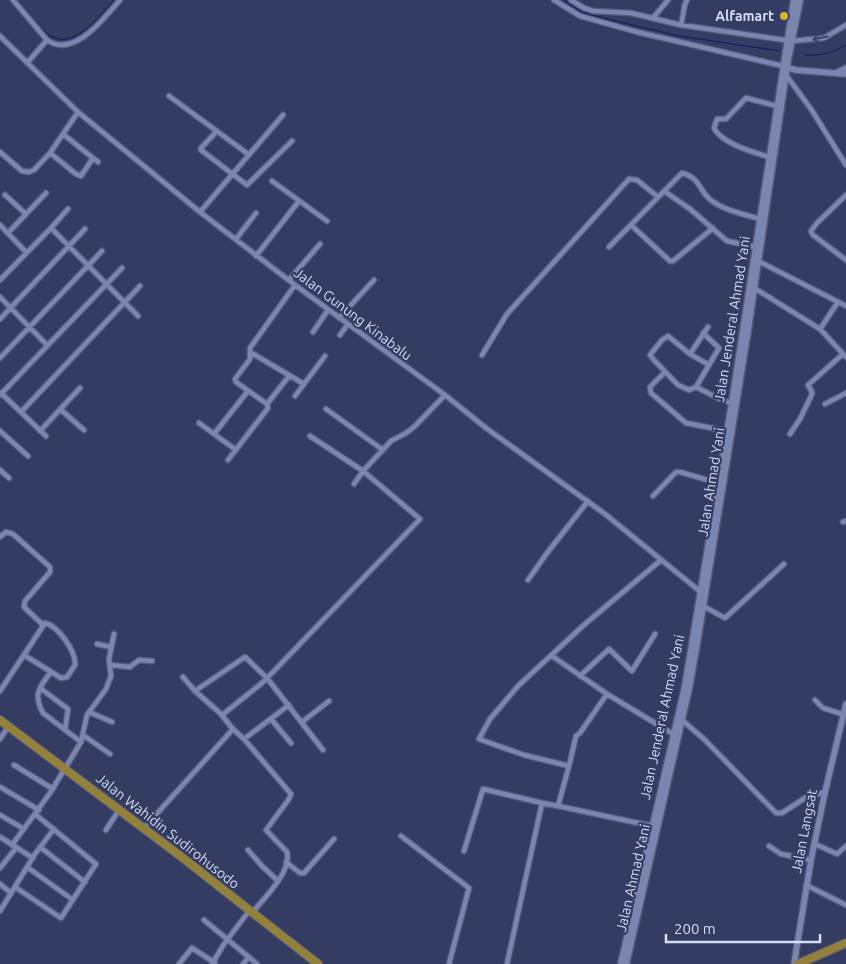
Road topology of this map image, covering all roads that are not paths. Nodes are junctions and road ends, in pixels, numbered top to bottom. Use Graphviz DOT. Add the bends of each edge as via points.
graph roads {
  1 [pos="13,0"];
  2 [pos="120,0"];
  3 [pos="554,0"];
  4 [pos="571,0"];
  5 [pos="668,0"];
  6 [pos="687,0"];
  7 [pos="794,0"];
  8 [pos="800,0"];
  9 [pos="653,18"];
  10 [pos="681,25"];
  11 [pos="846,25"];
  12 [pos="0,36"];
  13 [pos="47,40"];
  14 [pos="789,43"];
  15 [pos="27,63"];
  16 [pos="786,66"];
  17 [pos="846,68"];
  18 [pos="836,72"];
  19 [pos="846,74"];
  20 [pos="169,96"];
  21 [pos="777,106"];
  22 [pos="78,112"];
  23 [pos="283,115"];
  24 [pos="217,131"];
  25 [pos="63,134"];
  26 [pos="292,141"];
  27 [pos="0,152"];
  28 [pos="50,153"];
  29 [pos="248,154"];
  30 [pos="769,157"];
  31 [pos="93,158"];
  32 [pos="98,162"];
  33 [pos="846,166"];
  34 [pos="232,174"];
  35 [pos="272,181"];
  36 [pos="664,191"];
  37 [pos="46,193"];
  38 [pos="5,195"];
  39 [pos="846,195"];
  40 [pos="658,197"];
  41 [pos="299,202"];
  42 [pos="68,209"];
  43 [pos="200,212"];
  44 [pos="256,213"];
  45 [pos="26,214"];
  46 [pos="760,219"];
  47 [pos="327,221"];
  48 [pos="0,225"];
  49 [pos="631,226"];
  50 [pos="51,228"];
  51 [pos="713,228"];
  52 [pos="85,229"];
  53 [pos="8,233"];
  54 [pos="236,239"];
  55 [pos="320,244"];
  56 [pos="70,246"];
  57 [pos="609,247"];
  58 [pos="756,247"];
  59 [pos="102,251"];
  60 [pos="26,252"];
  61 [pos="256,256"];
  62 [pos="846,260"];
  63 [pos="758,261"];
  64 [pos="88,265"];
  65 [pos="122,268"];
  66 [pos="0,280"];
  67 [pos="289,280"];
  68 [pos="374,280"];
  69 [pos="105,284"];
  70 [pos="295,285"];
  71 [pos="140,286"];
  72 [pos="754,288"];
  73 [pos="0,297"];
  74 [pos="838,302"];
  75 [pos="124,303"];
  76 [pos="846,306"];
  77 [pos="10,308"];
  78 [pos="328,310"];
  79 [pos="138,316"];
  80 [pos="339,318"];
  81 [pos="0,319"];
  82 [pos="348,324"];
  83 [pos="29,327"];
  84 [pos="708,327"];
  85 [pos="820,329"];
  86 [pos="313,332"];
  87 [pos="703,333"];
  88 [pos="340,335"];
  89 [pos="745,335"];
  90 [pos="47,345"];
  91 [pos="250,352"];
  92 [pos="690,354"];
  93 [pos="482,355"];
  94 [pos="844,355"];
  95 [pos="325,356"];
  96 [pos="0,358"];
  97 [pos="709,365"];
  98 [pos="665,372"];
  99 [pos="290,376"];
  100 [pos="304,384"];
  101 [pos="696,387"];
  102 [pos="80,388"];
  103 [pos="248,391"];
  104 [pos="1,394"];
  105 [pos="846,394"];
  106 [pos="444,395"];
  107 [pos="295,396"];
  108 [pos="267,404"];
  109 [pos="825,404"];
  110 [pos="733,407"];
  111 [pos="60,409"];
  112 [pos="326,410"];
  113 [pos="21,412"];
  114 [pos="199,423"];
  115 [pos="84,430"];
  116 [pos="0,431"];
  117 [pos="40,431"];
  118 [pos="727,431"];
  119 [pos="214,434"];
  120 [pos="790,434"];
  121 [pos="46,436"];
  122 [pos="310,436"];
  123 [pos="236,450"];
  124 [pos="382,450"];
  125 [pos="28,456"];
  126 [pos="228,460"];
  127 [pos="0,470"];
  128 [pos="363,471"];
  129 [pos="9,478"];
  130 [pos="718,483"];
  131 [pos="354,484"];
  132 [pos="653,496"];
  133 [pos="588,501"];
  134 [pos="0,537"];
  135 [pos="661,560"];
  136 [pos="784,564"];
  137 [pos="528,580"];
  138 [pos="702,593"];
  139 [pos="703,606"];
  140 [pos="43,625"];
  141 [pos="114,634"];
  142 [pos="655,634"];
  143 [pos="97,644"];
  144 [pos="111,647"];
  145 [pos="24,655"];
  146 [pos="552,656"];
  147 [pos="152,661"];
  148 [pos="110,665"];
  149 [pos="51,672"];
  150 [pos="580,676"];
  151 [pos="183,677"];
  152 [pos="267,678"];
  153 [pos="40,688"];
  154 [pos="0,691"];
  155 [pos="195,691"];
  156 [pos="607,694"];
  157 [pos="815,700"];
  158 [pos="329,701"];
  159 [pos="846,704"];
  160 [pos="289,705"];
  161 [pos="89,712"];
  162 [pos="222,715"];
  163 [pos="845,715"];
  164 [pos="271,719"];
  165 [pos="0,720"];
  166 [pos="682,720"];
  167 [pos="112,722"];
  168 [pos="302,722"];
  169 [pos="8,726"];
  170 [pos="233,729"];
  171 [pos="65,730"];
  172 [pos="673,734"];
  173 [pos="83,735"];
  174 [pos="0,739"];
  175 [pos="244,739"];
  176 [pos="81,742"];
  177 [pos="291,743"];
  178 [pos="323,750"];
  179 [pos="110,754"];
  180 [pos="14,765"];
  181 [pos="569,766"];
  182 [pos="65,768"];
  183 [pos="0,787"];
  184 [pos="53,789"];
  185 [pos="824,792"];
  186 [pos="542,803"];
  187 [pos="558,806"];
  188 [pos="119,810"];
  189 [pos="37,812"];
  190 [pos="0,815"];
  191 [pos="652,826"];
  192 [pos="144,828"];
  193 [pos="24,829"];
  194 [pos="54,829"];
  195 [pos="106,830"];
  196 [pos="402,836"];
  197 [pos="0,837"];
  198 [pos="334,838"];
  199 [pos="815,844"];
  200 [pos="14,846"];
  201 [pos="769,846"];
  202 [pos="846,846"];
  203 [pos="40,847"];
  204 [pos="248,850"];
  205 [pos="464,851"];
  206 [pos="33,858"];
  207 [pos="811,860"];
  208 [pos="286,862"];
  209 [pos="27,867"];
  210 [pos="0,868"];
  211 [pos="278,881"];
  212 [pos="85,882"];
  213 [pos="0,884"];
  214 [pos="806,885"];
  215 [pos="15,887"];
  216 [pos="11,893"];
  217 [pos="639,896"];
  218 [pos="73,900"];
  219 [pos="846,905"];
  220 [pos="0,910"];
  221 [pos="251,912"];
  222 [pos="204,920"];
  223 [pos="228,939"];
  224 [pos="846,943"];
  225 [pos="249,957"];
  226 [pos="309,961"];
  227 [pos="214,963"];
  228 [pos="180,964"];
  229 [pos="243,964"];
  230 [pos="258,964"];
  231 [pos="318,964"];
  232 [pos="449,964"];
  233 [pos="506,964"];
  234 [pos="621,964"];
  235 [pos="626,964"];
  236 [pos="796,964"];
  1 -- 13 [label="street"];
  2 -- 13 [label="street" via="80,40 64,44"];
  3 -- 16 [label="street" via="580,16"];
  4 -- 9 [label="street" via="593,11"];
  5 -- 9 [label="street"];
  6 -- 10 [label="street"];
  7 -- 14 [label="main road"];
  8 -- 14 [label="main road, Jalan Ahmad Yani"];
  9 -- 10 [label="street"];
  10 -- 14 [label="street"];
  11 -- 14 [label="street, one-way" via="824,38"];
  12 -- 15 [label="street, Jalan Gunung Kinabalu"];
  13 -- 15 [label="street"];
  14 -- 16 [label="main road, Jalan Ahmad Yani"];
  15 -- 22 [label="street, Jalan Gunung Kinabalu"];
  16 -- 18 [label="street"];
  16 -- 21 [label="main road, Jalan Jenderal Ahmad Yani"];
  16 -- 33 [label="street"];
  16 -- 63 [label="main road, Jalan Ahmad Yani"];
  17 -- 18 [label="street"];
  18 -- 19 [label="street"];
  20 -- 24 [label="street"];
  21 -- 30 [label="main road, Jalan Jenderal Ahmad Yani"];
  21 -- 30 [label="street" via="746,98 726,118 718,119 714,128 739,146"];
  22 -- 25 [label="street"];
  22 -- 43 [label="street, Jalan Gunung Kinabalu"];
  23 -- 29 [label="street"];
  24 -- 29 [label="street"];
  24 -- 34 [label="street" via="200,149"];
  25 -- 28 [label="street"];
  25 -- 31 [label="street"];
  26 -- 34 [label="street" via="248,185"];
  27 -- 28 [label="street" via="26,172 37,169"];
  28 -- 31 [label="street" via="81,176"];
  29 -- 34 [label="street"];
  30 -- 46 [label="main road, Jalan Jenderal Ahmad Yani"];
  31 -- 32 [label="street"];
  34 -- 43 [label="street"];
  35 -- 41 [label="street"];
  36 -- 40 [label="street"];
  36 -- 46 [label="street" via="684,173 693,176 714,202"];
  36 -- 51 [label="street"];
  37 -- 45 [label="street"];
  38 -- 45 [label="street"];
  39 -- 62 [label="street" via="811,231"];
  40 -- 49 [label="street"];
  40 -- 93 [label="street" via="637,180 629,180 507,314"];
  41 -- 47 [label="street"];
  41 -- 61 [label="street"];
  42 -- 50 [label="street"];
  43 -- 54 [label="street, Jalan Gunung Kinabalu"];
  44 -- 54 [label="street"];
  45 -- 53 [label="street"];
  46 -- 58 [label="main road, Jalan Jenderal Ahmad Yani"];
  48 -- 53 [label="street"];
  49 -- 51 [label="street" via="670,261"];
  49 -- 57 [label="street"];
  50 -- 56 [label="street"];
  50 -- 60 [label="street"];
  51 -- 58 [label="street" via="728,241"];
  52 -- 56 [label="street"];
  53 -- 60 [label="street"];
  54 -- 61 [label="street, Jalan Gunung Kinabalu"];
  55 -- 67 [label="street"];
  56 -- 64 [label="street"];
  56 -- 77 [label="street"];
  58 -- 89 [label="main road, Jalan Jenderal Ahmad Yani"];
  59 -- 64 [label="street"];
  60 -- 66 [label="street"];
  61 -- 67 [label="street, Jalan Gunung Kinabalu"];
  63 -- 72 [label="main road, Jalan Ahmad Yani"];
  63 -- 74 [label="street"];
  64 -- 69 [label="street"];
  64 -- 83 [label="street"];
  65 -- 69 [label="street"];
  67 -- 70 [label="street, Jalan Gunung Kinabalu"];
  68 -- 80 [label="street"];
  69 -- 75 [label="street"];
  69 -- 90 [label="street"];
  70 -- 78 [label="street, Jalan Gunung Kinabalu"];
  70 -- 91 [label="street"];
  71 -- 75 [label="street"];
  72 -- 85 [label="street"];
  72 -- 89 [label="main road, Jalan Ahmad Yani"];
  73 -- 77 [label="street"];
  74 -- 76 [label="street"];
  74 -- 85 [label="street"];
  75 -- 79 [label="street"];
  75 -- 113 [label="street"];
  77 -- 81 [label="street"];
  77 -- 83 [label="street"];
  78 -- 80 [label="street, Jalan Gunung Kinabalu"];
  78 -- 86 [label="street"];
  80 -- 82 [label="street, Jalan Gunung Kinabalu"];
  82 -- 88 [label="street"];
  82 -- 106 [label="street, Jalan Gunung Kinabalu"];
  83 -- 90 [label="street"];
  83 -- 96 [label="street"];
  84 -- 87 [label="street"];
  85 -- 94 [label="street"];
  87 -- 92 [label="street"];
  87 -- 97 [label="street" via="718,347"];
  89 -- 110 [label="main road, Jalan Ahmad Yani"];
  90 -- 104 [label="street"];
  91 -- 99 [label="street"];
  91 -- 103 [label="street" via="250,359 235,380"];
  92 -- 97 [label="street"];
  92 -- 98 [label="street" via="667,336 650,354"];
  94 -- 120 [label="street" via="808,385 812,393"];
  95 -- 100 [label="street"];
  97 -- 101 [label="street"];
  98 -- 101 [label="street" via="678,385 689,390"];
  98 -- 118 [label="street" via="650,387 650,393 686,423"];
  99 -- 100 [label="street"];
  99 -- 108 [label="street"];
  100 -- 107 [label="street"];
  101 -- 110 [label="street"];
  102 -- 111 [label="street"];
  103 -- 108 [label="street"];
  103 -- 119 [label="street"];
  104 -- 113 [label="street"];
  105 -- 109 [label="street"];
  106 -- 124 [label="street" via="414,427"];
  106 -- 133 [label="street, Jalan Gunung Kinabalu"];
  108 -- 123 [label="street" via="268,409"];
  110 -- 118 [label="main road, Jalan Jenderal Ahmad Yani"];
  110 -- 138 [label="main road, Jalan Ahmad Yani"];
  111 -- 115 [label="street"];
  111 -- 117 [label="street"];
  112 -- 124 [label="street"];
  113 -- 117 [label="street"];
  114 -- 119 [label="street"];
  116 -- 125 [label="street"];
  117 -- 121 [label="street"];
  118 -- 130 [label="main road, Jalan Jenderal Ahmad Yani"];
  119 -- 123 [label="street"];
  122 -- 128 [label="street"];
  123 -- 126 [label="street"];
  124 -- 128 [label="street"];
  127 -- 129 [label="street"];
  128 -- 131 [label="street"];
  128 -- 152 [label="street" via="420,519"];
  130 -- 132 [label="street" via="676,472"];
  130 -- 138 [label="main road, Jalan Jenderal Ahmad Yani"];
  133 -- 135 [label="street, Jalan Gunung Kinabalu"];
  133 -- 137 [label="street"];
  134 -- 140 [label="street" via="6,532 13,534 50,567 50,572 24,605"];
  135 -- 138 [label="street, Jalan Gunung Kinabalu"];
  135 -- 146 [label="street"];
  136 -- 139 [label="street" via="724,618"];
  138 -- 139 [label="main road, Jalan Ahmad Yani"];
  138 -- 172 [label="main road, Jalan Jenderal Ahmad Yani"];
  139 -- 166 [label="main road, Jalan Ahmad Yani"];
  140 -- 145 [label="street"];
  140 -- 149 [label="street" via="48,624 61,635 75,660 64,678"];
  141 -- 144 [label="street"];
  142 -- 150 [label="street" via="632,670 609,649"];
  143 -- 144 [label="street"];
  144 -- 148 [label="street"];
  145 -- 149 [label="street"];
  145 -- 154 [label="street"];
  146 -- 150 [label="street"];
  146 -- 181 [label="street" via="503,702 479,739"];
  147 -- 148 [label="street" via="139,660 130,667"];
  148 -- 161 [label="street" via="110,682"];
  149 -- 153 [label="street"];
  150 -- 156 [label="street"];
  151 -- 155 [label="street"];
  152 -- 155 [label="street" via="244,657"];
  152 -- 160 [label="street"];
  152 -- 162 [label="street"];
  153 -- 171 [label="street" via="37,697 42,712"];
  153 -- 171 [label="street" via="67,708"];
  155 -- 162 [label="street"];
  156 -- 172 [label="street"];
  156 -- 181 [label="street" via="576,736"];
  157 -- 163 [label="street" via="823,708"];
  158 -- 168 [label="street"];
  159 -- 163 [label="street, Jalan Langsat"];
  160 -- 164 [label="street"];
  160 -- 168 [label="street"];
  161 -- 167 [label="street"];
  161 -- 173 [label="street"];
  162 -- 170 [label="street"];
  163 -- 185 [label="street, Jalan Langsat"];
  164 -- 175 [label="street"];
  164 -- 177 [label="street"];
  165 -- 169 [label="highway, Jalan Wahidin Sudirohusodo"];
  166 -- 185 [label="street" via="776,813"];
  166 -- 217 [label="main road, Jalan Ahmad Yani"];
  168 -- 178 [label="street"];
  169 -- 174 [label="street"];
  169 -- 182 [label="highway, Jalan Wahidin Sudirohusodo"];
  170 -- 175 [label="street"];
  170 -- 192 [label="street"];
  171 -- 176 [label="street"];
  172 -- 191 [label="main road, Jalan Jenderal Ahmad Yani"];
  173 -- 176 [label="street"];
  173 -- 179 [label="street"];
  175 -- 208 [label="street" via="291,794 266,830 287,852"];
  176 -- 182 [label="street"];
  180 -- 184 [label="street"];
  181 -- 187 [label="street"];
  182 -- 184 [label="street"];
  182 -- 188 [label="highway, Jalan Wahidin Sudirohusodo"];
  183 -- 189 [label="street"];
  184 -- 189 [label="street"];
  185 -- 199 [label="street, Jalan Langsat"];
  186 -- 187 [label="street"];
  186 -- 205 [label="street" via="483,789"];
  186 -- 233 [label="street"];
  187 -- 191 [label="street"];
  188 -- 192 [label="highway, Jalan Wahidin Sudirohusodo"];
  188 -- 195 [label="street"];
  189 -- 193 [label="street"];
  189 -- 194 [label="street"];
  190 -- 193 [label="street"];
  191 -- 217 [label="main road, Jalan Jenderal Ahmad Yani"];
  192 -- 221 [label="highway, Jalan Wahidin Sudirohusodo"];
  193 -- 200 [label="street"];
  194 -- 203 [label="street"];
  194 -- 212 [label="street" via="96,864"];
  196 -- 232 [label="street" via="469,888"];
  197 -- 200 [label="street"];
  198 -- 208 [label="street" via="304,873"];
  199 -- 202 [label="street" via="837,854"];
  199 -- 207 [label="street, Jalan Langsat"];
  200 -- 206 [label="street"];
  200 -- 210 [label="street"];
  201 -- 207 [label="street" via="781,854"];
  203 -- 206 [label="street"];
  203 -- 212 [label="street"];
  204 -- 211 [label="street"];
  206 -- 209 [label="street"];
  207 -- 214 [label="street, Jalan Langsat"];
  208 -- 211 [label="street"];
  209 -- 215 [label="street"];
  209 -- 218 [label="street"];
  211 -- 221 [label="street"];
  212 -- 218 [label="street"];
  213 -- 216 [label="street"];
  214 -- 219 [label="street"];
  214 -- 236 [label="street, Jalan Langsat"];
  215 -- 216 [label="street"];
  215 -- 218 [label="street" via="60,918"];
  216 -- 220 [label="street"];
  217 -- 234 [label="main road, Jalan Jenderal Ahmad Yani"];
  217 -- 235 [label="main road, Jalan Ahmad Yani"];
  221 -- 223 [label="street"];
  221 -- 226 [label="highway, Jalan Wahidin Sudirohusodo"];
  222 -- 223 [label="street"];
  223 -- 225 [label="street"];
  223 -- 227 [label="street"];
  224 -- 236 [label="highway"];
  225 -- 229 [label="street"];
  225 -- 230 [label="street"];
  226 -- 231 [label="highway, Jalan Wahidin Sudirohusodo"];
  227 -- 228 [label="street" via="192,948"];
}
